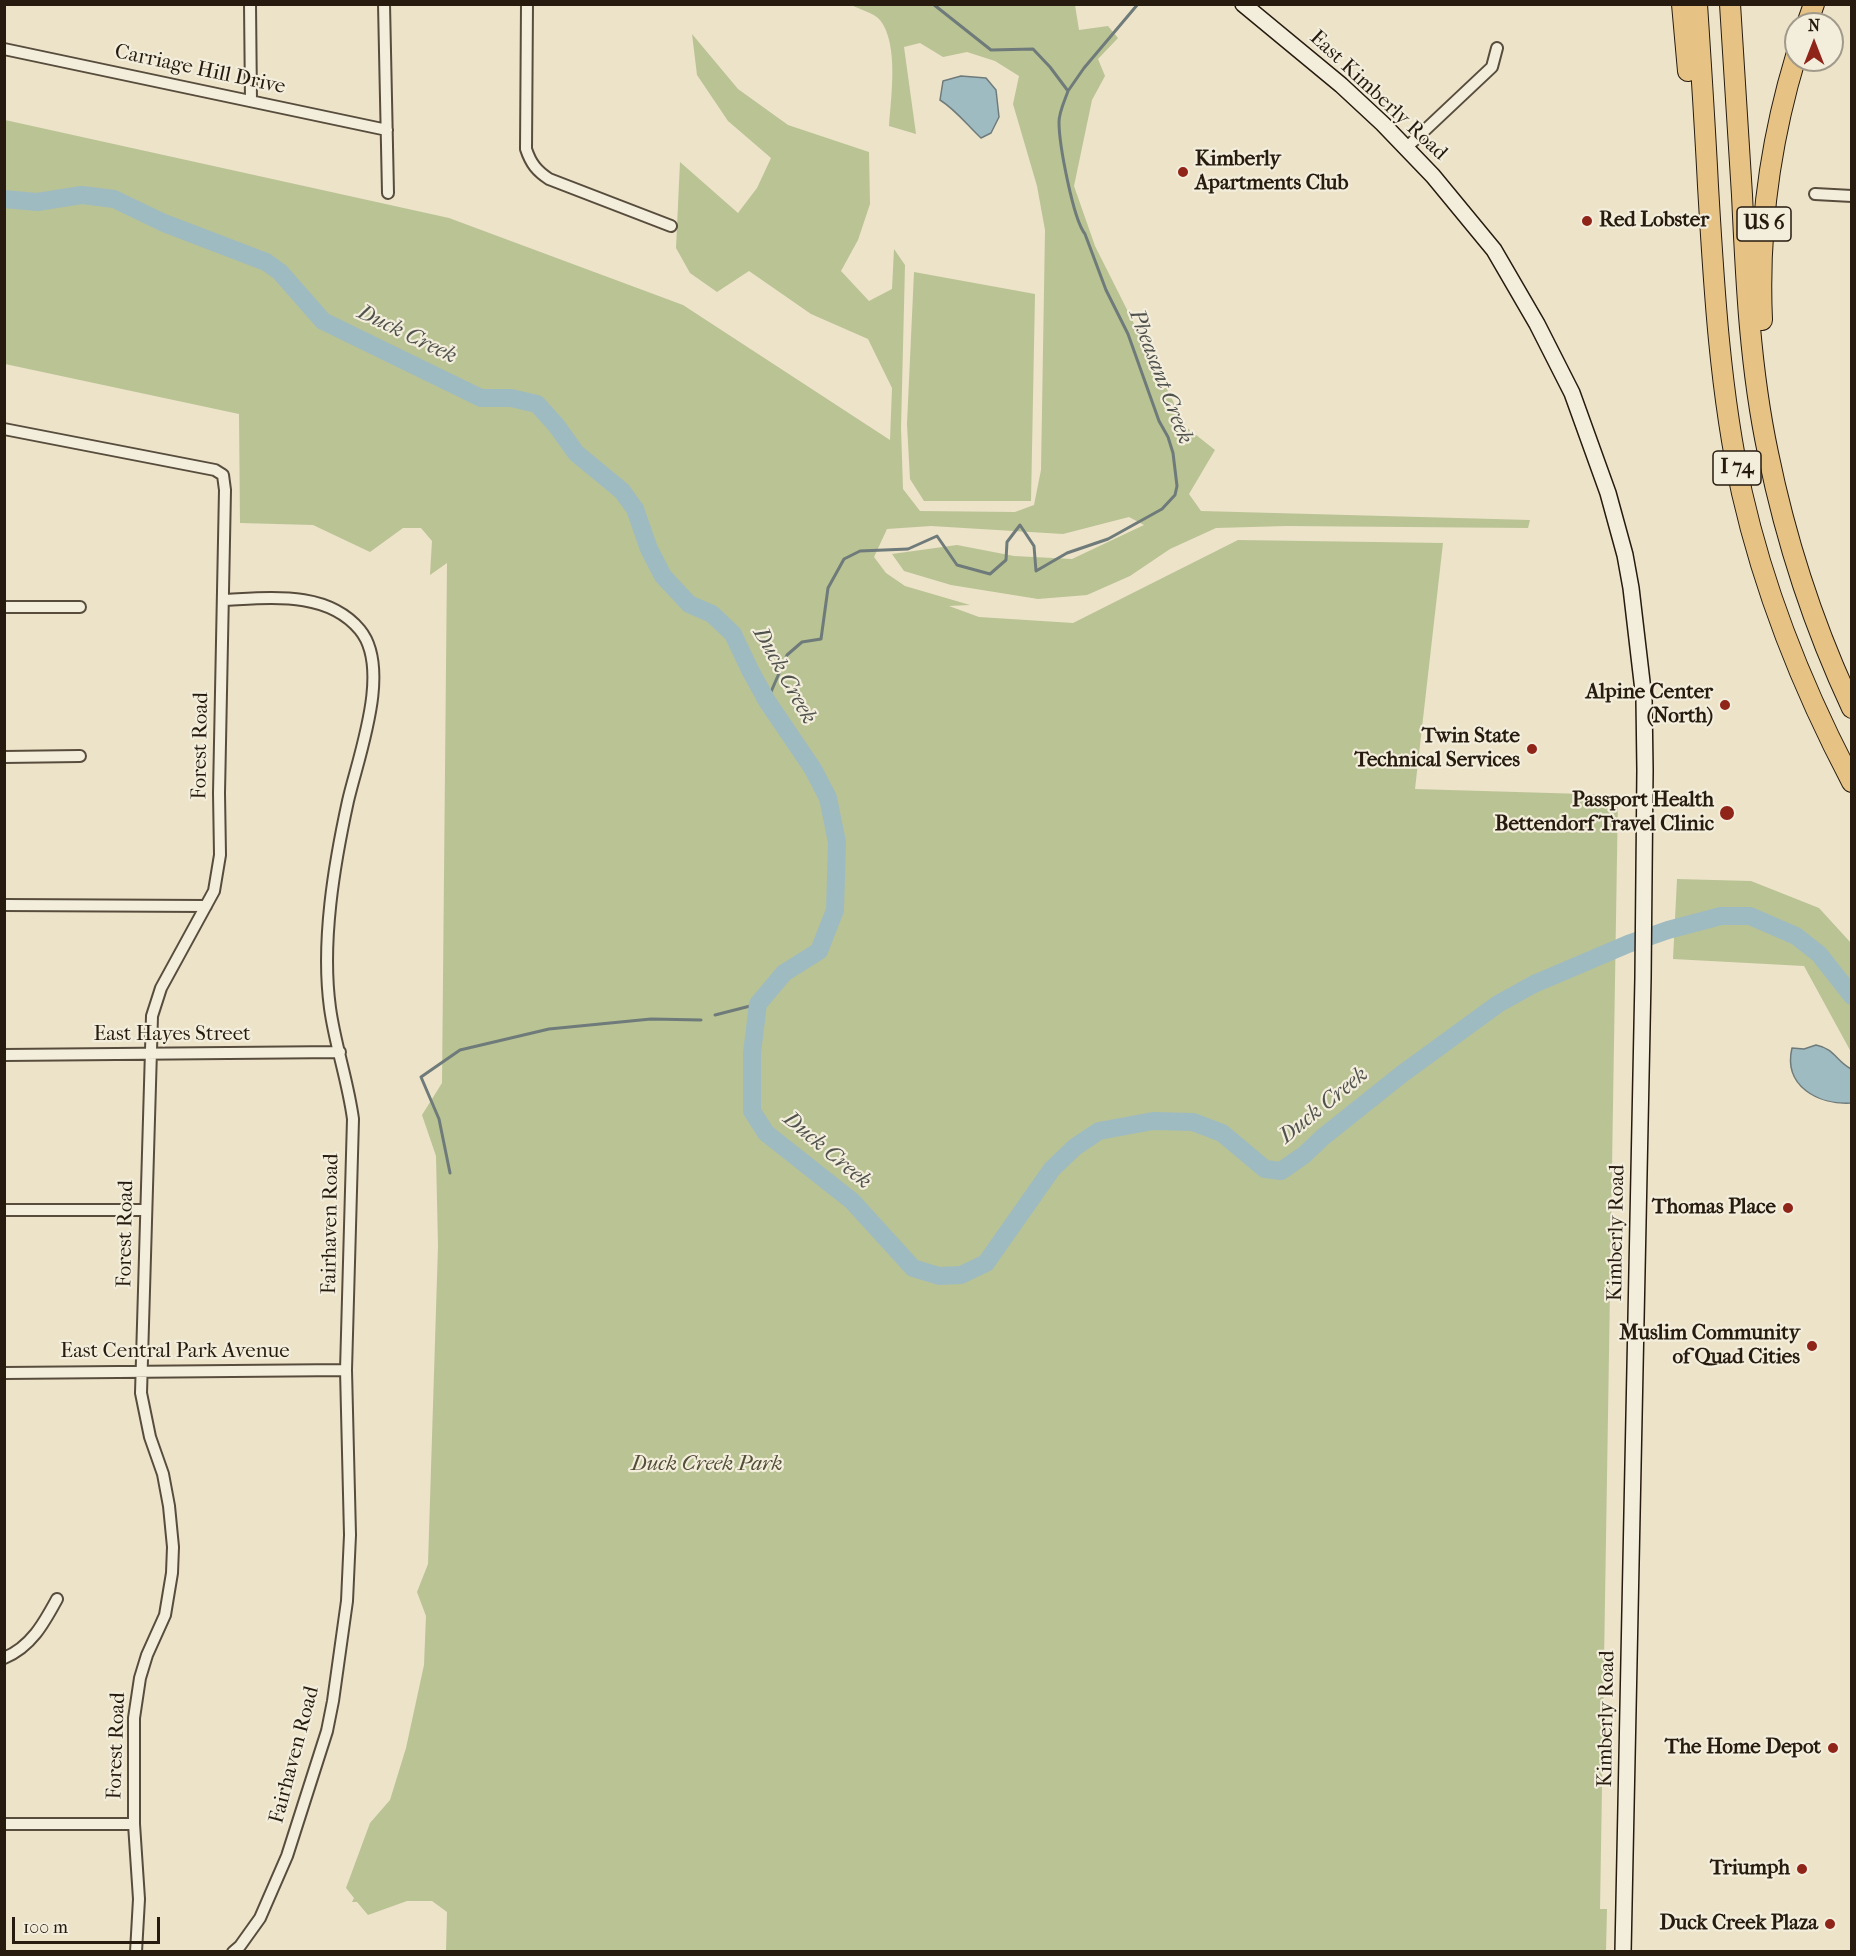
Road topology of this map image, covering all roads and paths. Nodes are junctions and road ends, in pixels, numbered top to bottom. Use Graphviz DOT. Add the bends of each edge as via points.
graph roads {
  1 [pos="250,4"];
  2 [pos="384,4"];
  3 [pos="527,4"];
  4 [pos="1244,4"];
  5 [pos="1682,4"];
  6 [pos="1697,4"];
  7 [pos="1730,4"];
  8 [pos="1497,48"];
  9 [pos="4,49"];
  10 [pos="1791,72"];
  11 [pos="251,101"];
  12 [pos="387,130"];
  13 [pos="1705,134"];
  14 [pos="1407,148"];
  15 [pos="388,193"];
  16 [pos="1815,194"];
  17 [pos="1851,196"];
  18 [pos="671,226"];
  19 [pos="1758,394"];
  20 [pos="4,429"];
  21 [pos="1631,588"];
  22 [pos="223,600"];
  23 [pos="4,607"];
  24 [pos="80,607"];
  25 [pos="1851,708"];
  26 [pos="80,756"];
  27 [pos="4,757"];
  28 [pos="1851,782"];
  29 [pos="4,905"];
  30 [pos="206,906"];
  31 [pos="340,1052"];
  32 [pos="150,1054"];
  33 [pos="4,1055"];
  34 [pos="4,1210"];
  35 [pos="146,1210"];
  36 [pos="346,1370"];
  37 [pos="4,1372"];
  38 [pos="141,1372"];
  39 [pos="57,1599"];
  40 [pos="4,1658"];
  41 [pos="4,1824"];
  42 [pos="134,1824"];
  43 [pos="136,1952"];
  44 [pos="233,1952"];
  45 [pos="1623,1952"];
  1 -- 11 [label="street"];
  2 -- 12 [label="street"];
  3 -- 18 [label="street" via="526,149 530,161 549,179"];
  4 -- 14 [label="main road, East Kimberly Road" via="1341,85"];
  5 -- 13 [label="highway" via="1692,111"];
  6 -- 13 [label="highway, I 74"];
  7 -- 19 [label="highway, I 74" via="1749,312"];
  8 -- 14 [label="street" via="1492,67"];
  9 -- 11 [label="street, Carriage Hill Drive"];
  10 -- 19 [label="highway, US 6" via="1780,111 1766,195 1761,260 1764,361"];
  11 -- 12 [label="street, Carriage Hill Drive"];
  12 -- 15 [label="street"];
  13 -- 28 [label="highway, I 74" via="1719,351 1743,494 1760,560 1789,644"];
  14 -- 21 [label="main road, East Kimberly Road" via="1494,250 1537,324 1572,393 1590,442 1608,493"];
  16 -- 17 [label="street"];
  19 -- 25 [label="highway, I 74" via="1768,454 1800,575"];
  20 -- 22 [label="street, Forest Road" via="215,470 223,476"];
  21 -- 45 [label="main road, Kimberly Road" via="1644,699 1644,898"];
  22 -- 30 [label="street, Forest Road" via="220,855 214,891"];
  22 -- 31 [label="street, Fairhaven Road" via="281,598 319,603 338,611 360,630 372,655 367,727 348,801 328,936 330,1008"];
  23 -- 24 [label="street"];
  26 -- 27 [label="street"];
  29 -- 30 [label="street"];
  30 -- 32 [label="street, Forest Road" via="161,988 152,1016"];
  31 -- 32 [label="street, East Hayes Street"];
  31 -- 36 [label="street, Fairhaven Road" via="353,1119"];
  32 -- 33 [label="street, East Hayes Street"];
  32 -- 35 [label="street, Forest Road"];
  34 -- 35 [label="street"];
  35 -- 38 [label="street, Forest Road"];
  36 -- 38 [label="street, East Central Park Avenue"];
  36 -- 44 [label="street, Fairhaven Road" via="350,1535 347,1601 333,1701 287,1856 260,1918"];
  37 -- 38 [label="street, East Central Park Avenue"];
  38 -- 42 [label="street, Forest Road" via="141,1393 163,1474 173,1547 165,1615 147,1655 137,1695"];
  39 -- 40 [label="street" via="26,1645"];
  41 -- 42 [label="street"];
  42 -- 43 [label="street, Forest Road" via="139,1899"];
}
